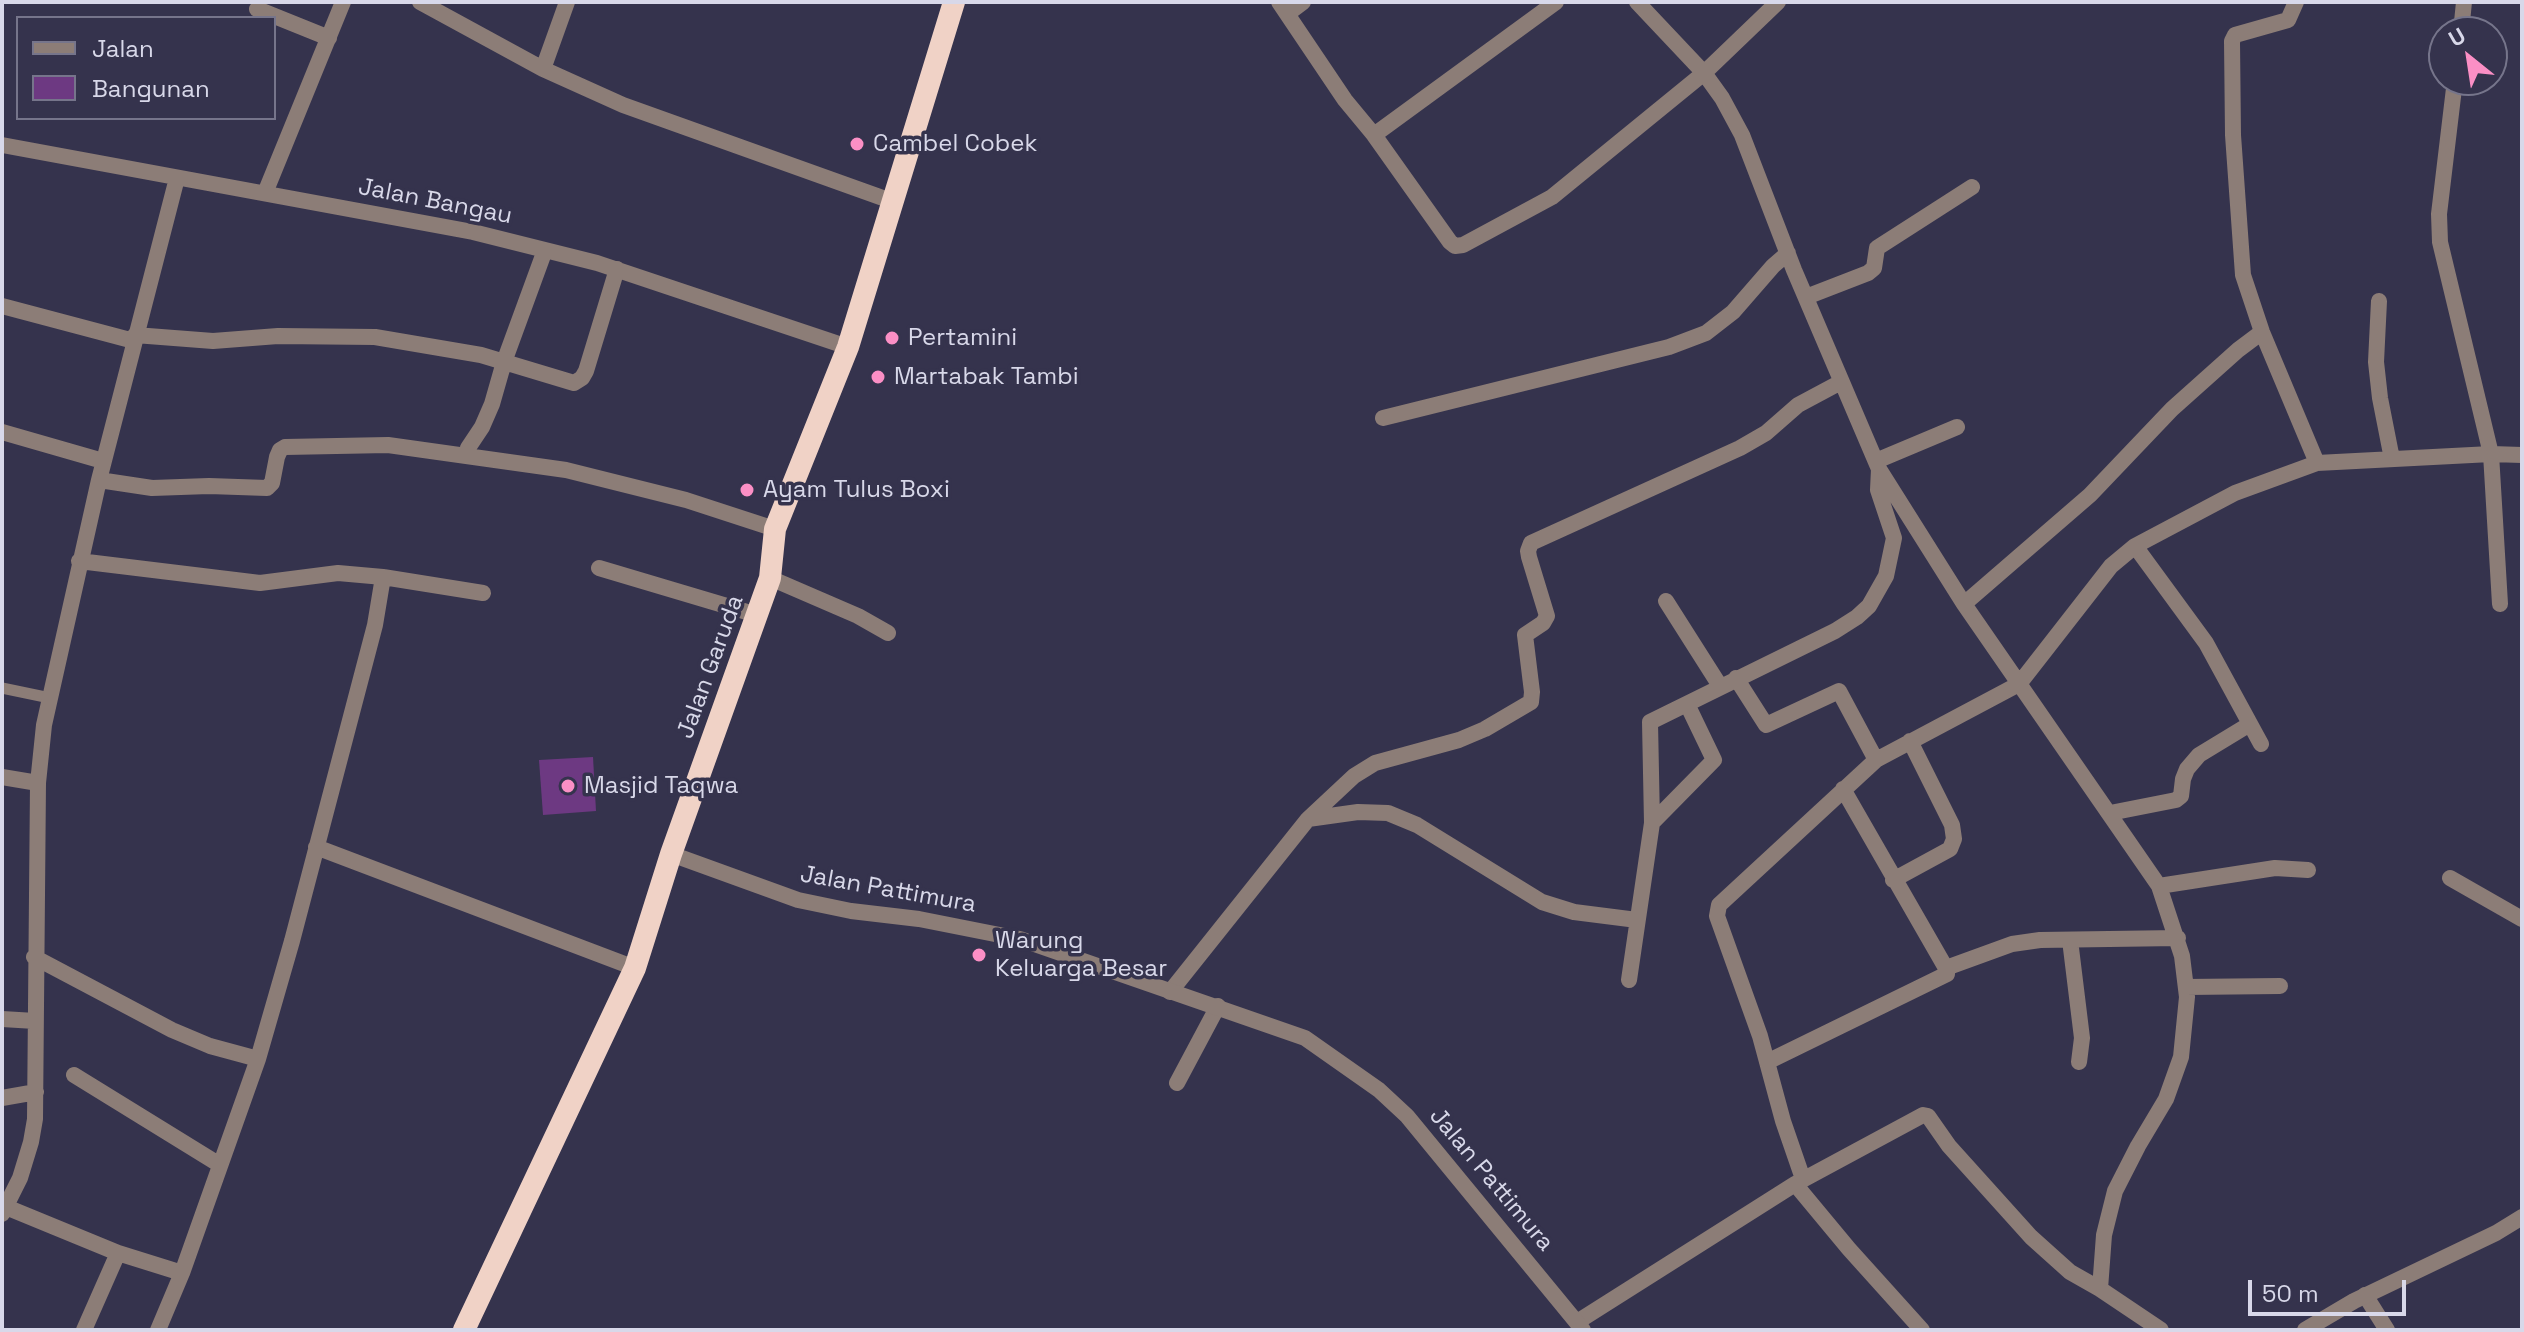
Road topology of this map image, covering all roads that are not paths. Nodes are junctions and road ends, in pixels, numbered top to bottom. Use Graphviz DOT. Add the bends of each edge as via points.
graph roads {
  1 [pos="343,2"];
  2 [pos="420,2"];
  3 [pos="567,2"];
  4 [pos="954,2"];
  5 [pos="1303,2"];
  6 [pos="1556,2"];
  7 [pos="1637,2"];
  8 [pos="1778,2"];
  9 [pos="2296,2"];
  10 [pos="1283,8"];
  11 [pos="257,9"];
  12 [pos="274,16"];
  13 [pos="276,17"];
  14 [pos="329,38"];
  15 [pos="543,69"];
  16 [pos="1704,73"];
  17 [pos="2453,96"];
  18 [pos="1374,135"];
  19 [pos="2,145"];
  20 [pos="177,178"];
  21 [pos="1972,187"];
  22 [pos="265,193"];
  23 [pos="894,202"];
  24 [pos="545,250"];
  25 [pos="1788,253"];
  26 [pos="617,269"];
  27 [pos="1806,297"];
  28 [pos="2379,301"];
  29 [pos="2,306"];
  30 [pos="2262,332"];
  31 [pos="134,338"];
  32 [pos="848,347"];
  33 [pos="504,362"];
  34 [pos="1841,382"];
  35 [pos="1383,418"];
  36 [pos="1957,427"];
  37 [pos="2,432"];
  38 [pos="2491,454"];
  39 [pos="468,455"];
  40 [pos="2522,455"];
  41 [pos="2392,459"];
  42 [pos="103,461"];
  43 [pos="2317,463"];
  44 [pos="1878,465"];
  45 [pos="99,480"];
  46 [pos="775,529"];
  47 [pos="2135,546"];
  48 [pos="79,561"];
  49 [pos="599,568"];
  50 [pos="383,577"];
  51 [pos="770,578"];
  52 [pos="483,593"];
  53 [pos="1666,601"];
  54 [pos="1964,604"];
  55 [pos="2500,604"];
  56 [pos="757,615"];
  57 [pos="888,633"];
  58 [pos="1736,678"];
  59 [pos="2019,684"];
  60 [pos="1720,686"];
  61 [pos="2,688"];
  62 [pos="50,698"];
  63 [pos="1687,704"];
  64 [pos="2250,724"];
  65 [pos="1910,741"];
  66 [pos="2261,744"];
  67 [pos="1876,760"];
  68 [pos="2,777"];
  69 [pos="38,783"];
  70 [pos="1843,789"];
  71 [pos="2110,813"];
  72 [pos="1308,819"];
  73 [pos="1652,823"];
  74 [pos="316,847"];
  75 [pos="671,854"];
  76 [pos="2308,870"];
  77 [pos="2450,878"];
  78 [pos="1893,880"];
  79 [pos="2159,886"];
  80 [pos="1628,918"];
  81 [pos="2522,919"];
  82 [pos="2178,938"];
  83 [pos="2070,940"];
  84 [pos="34,957"];
  85 [pos="635,968"];
  86 [pos="1946,968"];
  87 [pos="1629,980"];
  88 [pos="2280,986"];
  89 [pos="2186,987"];
  90 [pos="1170,992"];
  91 [pos="1218,1006"];
  92 [pos="2,1019"];
  93 [pos="35,1021"];
  94 [pos="258,1059"];
  95 [pos="1767,1062"];
  96 [pos="2079,1062"];
  97 [pos="74,1075"];
  98 [pos="1177,1083"];
  99 [pos="36,1092"];
  100 [pos="2,1098"];
  101 [pos="220,1165"];
  102 [pos="1799,1181"];
  103 [pos="4,1210"];
  104 [pos="2522,1217"];
  105 [pos="118,1253"];
  106 [pos="182,1273"];
  107 [pos="2100,1289"];
  108 [pos="2365,1295"];
  109 [pos="1580,1326"];
  110 [pos="84,1330"];
  111 [pos="158,1330"];
  112 [pos="464,1330"];
  113 [pos="1922,1330"];
  114 [pos="2161,1330"];
  115 [pos="2305,1330"];
  116 [pos="2387,1330"];
  1 -- 14 [label="street"];
  2 -- 15 [label="street"];
  3 -- 15 [label="street"];
  4 -- 23 [label="highway, Jalan Garuda"];
  5 -- 10 [label="street"];
  6 -- 18 [label="street"];
  7 -- 16 [label="street"];
  8 -- 16 [label="street"];
  9 -- 30 [label="street" via="2288,20 2241,31 2232,41 2243,275"];
  10 -- 18 [label="street"];
  11 -- 12 [label="street"];
  13 -- 14 [label="street"];
  14 -- 22 [label="street"];
  15 -- 23 [label="street" via="623,105"];
  16 -- 18 [label="street" via="1552,197 1463,245 1450,242"];
  16 -- 25 [label="street" via="1742,135"];
  17 -- 38 [label="street" via="2440,242"];
  19 -- 20 [label="street, Jalan Bangau"];
  20 -- 22 [label="street, Jalan Bangau"];
  20 -- 31 [label="street"];
  21 -- 27 [label="street" via="1877,248 1868,273"];
  22 -- 24 [label="street, Jalan Bangau"];
  23 -- 32 [label="highway, Jalan Garuda"];
  24 -- 26 [label="street, Jalan Bangau"];
  24 -- 33 [label="street"];
  25 -- 27 [label="street"];
  25 -- 35 [label="street" via="1706,333 1669,347"];
  26 -- 32 [label="street, Jalan Bangau"];
  26 -- 33 [label="street" via="582,378 574,383"];
  27 -- 34 [label="street"];
  28 -- 41 [label="street" via="2376,362"];
  29 -- 31 [label="street"];
  30 -- 43 [label="street"];
  30 -- 54 [label="street" via="2172,409 2090,495"];
  31 -- 33 [label="street" via="375,337"];
  31 -- 42 [label="street"];
  32 -- 46 [label="highway, Jalan Garuda"];
  33 -- 39 [label="street"];
  34 -- 44 [label="street"];
  34 -- 72 [label="street" via="1798,405 1740,448 1531,543 1529,557 1547,616 1525,635 1531,702 1459,740 1363,769"];
  36 -- 44 [label="street"];
  37 -- 42 [label="street"];
  38 -- 40 [label="street"];
  38 -- 41 [label="street"];
  38 -- 55 [label="street"];
  39 -- 45 [label="street" via="388,445 299,446 280,450 267,488 152,488"];
  39 -- 46 [label="street" via="626,483"];
  41 -- 43 [label="street"];
  42 -- 45 [label="street"];
  43 -- 47 [label="street" via="2235,493"];
  44 -- 54 [label="street"];
  44 -- 58 [label="street" via="1878,490 1893,546 1886,576 1869,606 1835,631"];
  45 -- 48 [label="street"];
  46 -- 51 [label="highway, Jalan Garuda"];
  47 -- 59 [label="street" via="2111,566"];
  47 -- 64 [label="street" via="2206,643"];
  48 -- 50 [label="street" via="260,583 323,573"];
  48 -- 62 [label="street"];
  49 -- 56 [label="street"];
  50 -- 52 [label="street"];
  50 -- 74 [label="street"];
  51 -- 56 [label="highway, Jalan Garuda"];
  51 -- 57 [label="street"];
  53 -- 60 [label="street"];
  54 -- 59 [label="street"];
  56 -- 75 [label="highway, Jalan Garuda"];
  58 -- 60 [label="street"];
  58 -- 67 [label="street" via="1766,725 1839,691"];
  59 -- 65 [label="street"];
  59 -- 71 [label="street"];
  60 -- 63 [label="street"];
  61 -- 62 [label="lane"];
  62 -- 69 [label="street"];
  63 -- 73 [label="street" via="1650,722"];
  63 -- 73 [label="street" via="1714,760"];
  64 -- 66 [label="street"];
  64 -- 71 [label="street" via="2199,755 2187,769 2176,800"];
  65 -- 67 [label="street"];
  65 -- 78 [label="street" via="1954,839 1950,849"];
  67 -- 70 [label="street"];
  68 -- 69 [label="street"];
  69 -- 84 [label="street"];
  70 -- 78 [label="street"];
  70 -- 95 [label="street" via="1716,909"];
  71 -- 79 [label="street"];
  72 -- 80 [label="street" via="1388,813 1417,825 1542,902"];
  72 -- 90 [label="street"];
  73 -- 80 [label="street"];
  74 -- 85 [label="street"];
  74 -- 94 [label="street"];
  75 -- 85 [label="highway, Jalan Garuda"];
  75 -- 90 [label="street, Jalan Pattimura" via="798,900 1020,939"];
  76 -- 79 [label="street" via="2275,868"];
  77 -- 81 [label="street"];
  78 -- 86 [label="street"];
  79 -- 82 [label="street"];
  80 -- 87 [label="street"];
  82 -- 83 [label="street"];
  82 -- 89 [label="street"];
  83 -- 86 [label="street" via="2012,944"];
  83 -- 96 [label="street" via="2082,1038"];
  84 -- 93 [label="street"];
  84 -- 94 [label="street" via="172,1030"];
  85 -- 112 [label="highway, Jalan Garuda"];
  86 -- 95 [label="street" via="1944,978"];
  88 -- 89 [label="street"];
  89 -- 107 [label="street" via="2176,1075 2115,1191 2104,1235"];
  90 -- 91 [label="street, Jalan Pattimura"];
  91 -- 98 [label="street"];
  91 -- 109 [label="street, Jalan Pattimura" via="1305,1038 1379,1090 1407,1116"];
  92 -- 93 [label="street"];
  93 -- 99 [label="street"];
  94 -- 101 [label="street"];
  95 -- 102 [label="street"];
  97 -- 101 [label="street"];
  99 -- 100 [label="street"];
  99 -- 103 [label="street" via="31,1142"];
  101 -- 106 [label="street"];
  102 -- 107 [label="street" via="1926,1115 2031,1237 2070,1272"];
  102 -- 109 [label="street"];
  102 -- 113 [label="street" via="1849,1249"];
  103 -- 105 [label="street"];
  104 -- 108 [label="street"];
  105 -- 106 [label="street"];
  105 -- 110 [label="street"];
  106 -- 111 [label="street"];
  107 -- 114 [label="street"];
  108 -- 115 [label="street"];
  108 -- 116 [label="street"];
}
